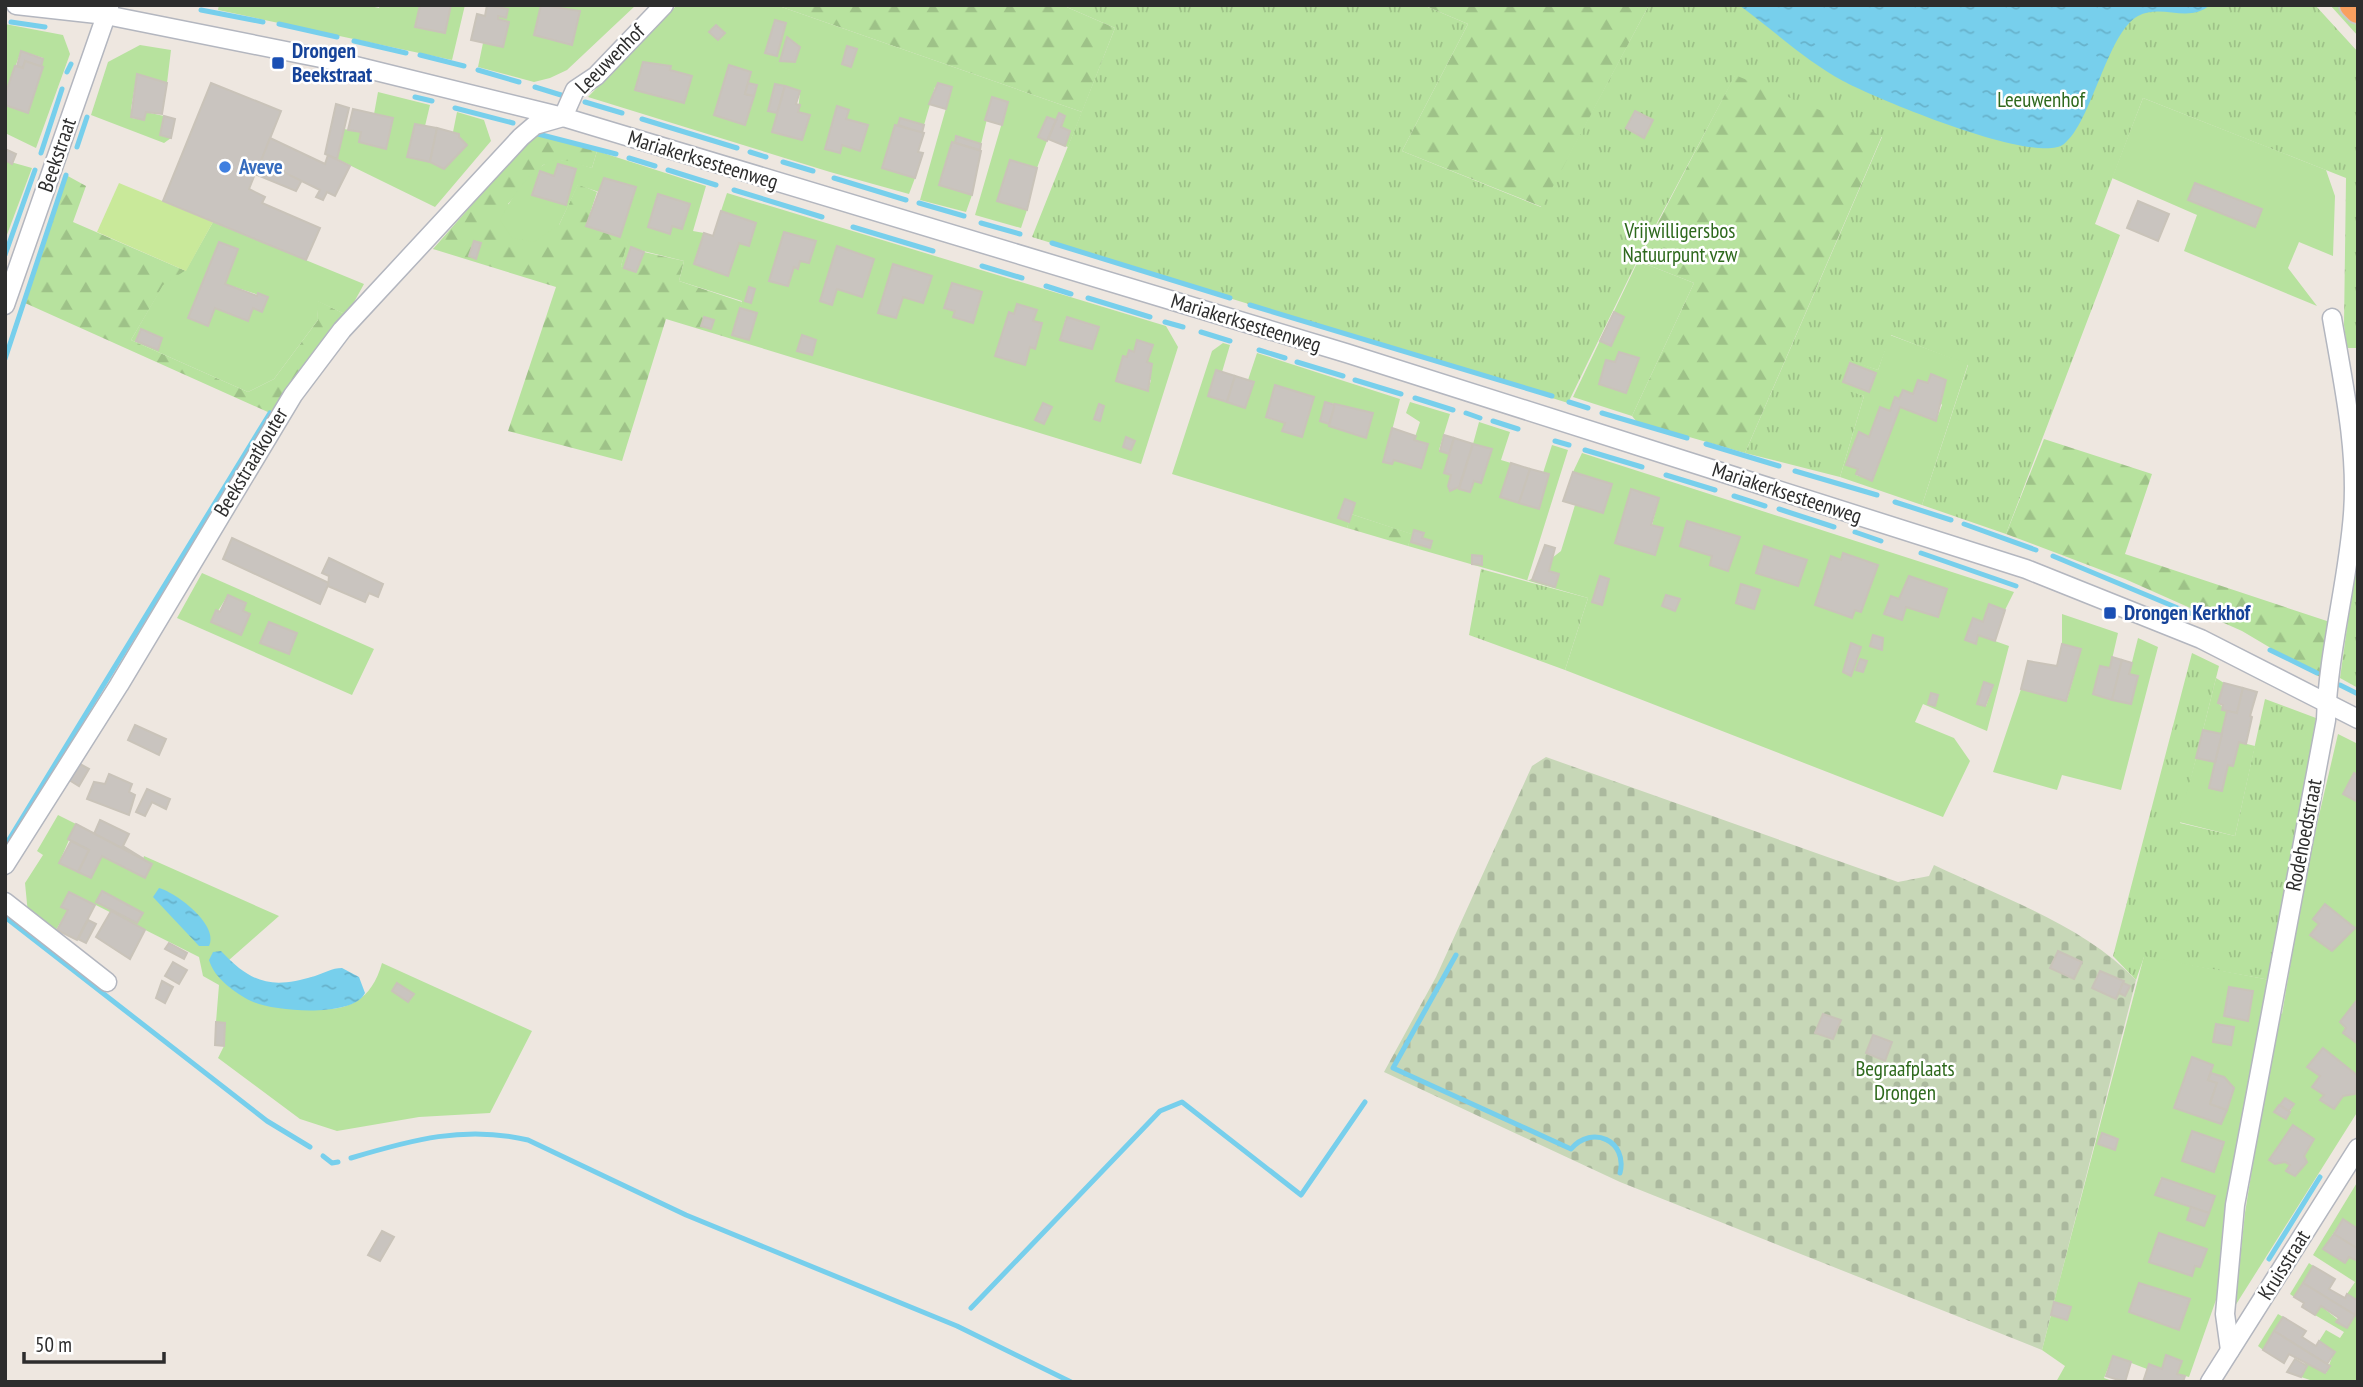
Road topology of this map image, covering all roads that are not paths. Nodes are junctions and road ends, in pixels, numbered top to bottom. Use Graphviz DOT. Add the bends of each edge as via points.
graph roads {
  1 [pos="16,5"];
  2 [pos="664,5"];
  3 [pos="2353,5"];
  4 [pos="108,10"];
  5 [pos="2358,10"];
  6 [pos="563,117"];
  7 [pos="5,305"];
  8 [pos="2332,318"];
  9 [pos="2327,703"];
  10 [pos="2358,719"];
  11 [pos="5,865"];
  12 [pos="5,902"];
  13 [pos="107,982"];
  14 [pos="2358,1148"];
  15 [pos="2230,1350"];
  16 [pos="2210,1382"];
  1 -- 4 [label="street, Mariakerksesteenweg"];
  2 -- 6 [label="street, Leeuwenhof" via="596,76 575,90"];
  3 -- 5 [label="highway"];
  4 -- 6 [label="street, Mariakerksesteenweg"];
  4 -- 7 [label="street, Beekstraat"];
  6 -- 9 [label="street, Mariakerksesteenweg" via="1346,353 2026,569 2201,639"];
  6 -- 11 [label="street, Beekstraatkouter" via="535,125 521,137 342,330 293,395"];
  8 -- 9 [label="street, Rodehoedstraat" via="2346,401 2353,513"];
  9 -- 10 [label="street, Mariakerksesteenweg"];
  9 -- 15 [label="street, Rodehoedstraat" via="2235,1205 2225,1314"];
  12 -- 13 [label="street"];
  14 -- 15 [label="street, Kruisstraat"];
  15 -- 16 [label="street, Kruisstraat"];
}
